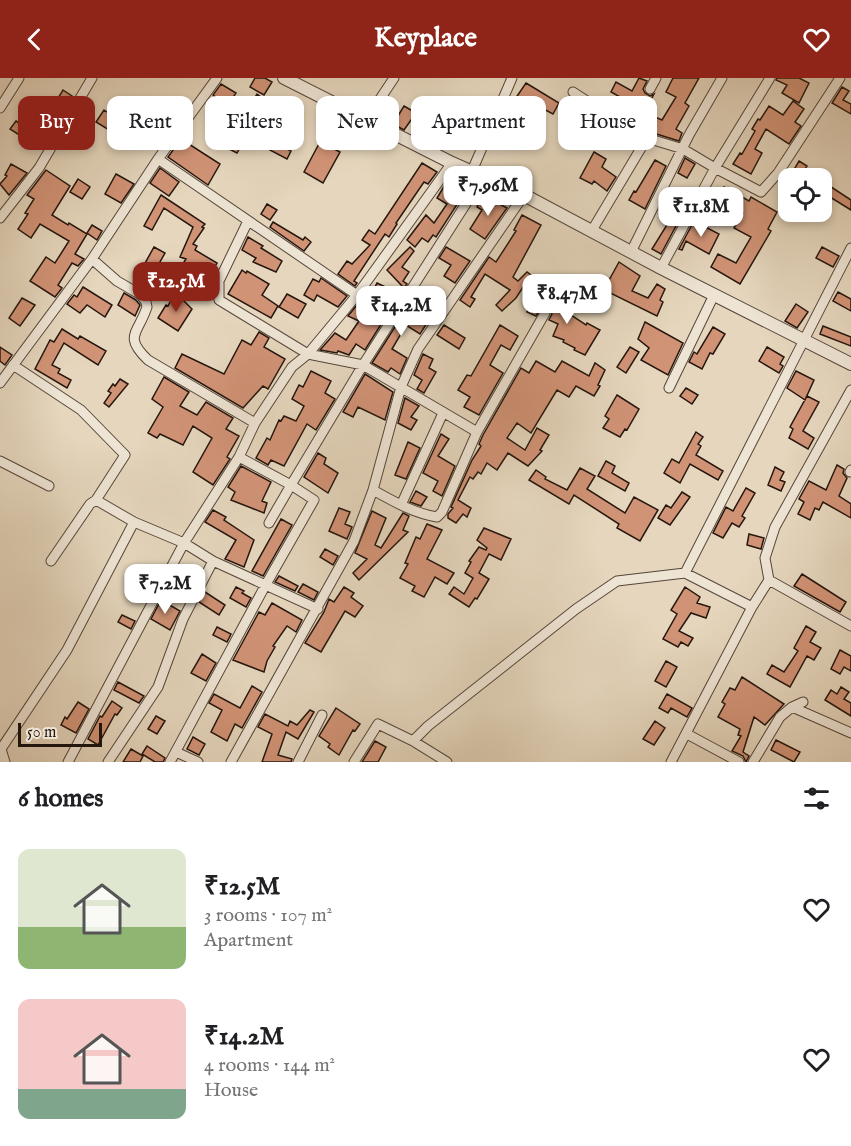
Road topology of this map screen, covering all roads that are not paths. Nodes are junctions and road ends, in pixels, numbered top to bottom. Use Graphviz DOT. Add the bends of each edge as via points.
graph roads {
  1 [pos="19,78"];
  2 [pos="92,78"];
  3 [pos="218,78"];
  4 [pos="284,78"];
  5 [pos="394,78"];
  6 [pos="512,78"];
  7 [pos="656,78"];
  8 [pos="722,78"];
  9 [pos="770,78"];
  10 [pos="840,78"];
  11 [pos="650,89"];
  12 [pos="573,92"];
  13 [pos="319,96"];
  14 [pos="382,96"];
  15 [pos="579,96"];
  16 [pos="0,108"];
  17 [pos="399,136"];
  18 [pos="657,141"];
  19 [pos="683,149"];
  20 [pos="640,150"];
  21 [pos="158,159"];
  22 [pos="452,163"];
  23 [pos="715,168"];
  24 [pos="477,174"];
  25 [pos="524,195"];
  26 [pos="0,218"];
  27 [pos="248,221"];
  28 [pos="591,232"];
  29 [pos="851,248"];
  30 [pos="631,252"];
  31 [pos="92,260"];
  32 [pos="661,268"];
  33 [pos="357,295"];
  34 [pos="714,295"];
  35 [pos="545,313"];
  36 [pos="802,340"];
  37 [pos="308,354"];
  38 [pos="851,364"];
  39 [pos="13,365"];
  40 [pos="363,365"];
  41 [pos="0,383"];
  42 [pos="401,387"];
  43 [pos="669,388"];
  44 [pos="851,390"];
  45 [pos="443,413"];
  46 [pos="255,423"];
  47 [pos="477,432"];
  48 [pos="239,457"];
  49 [pos="0,461"];
  50 [pos="291,485"];
  51 [pos="49,486"];
  52 [pos="373,490"];
  53 [pos="96,500"];
  54 [pos="401,505"];
  55 [pos="134,522"];
  56 [pos="269,523"];
  57 [pos="184,543"];
  58 [pos="51,561"];
  59 [pos="213,561"];
  60 [pos="685,573"];
  61 [pos="769,580"];
  62 [pos="265,586"];
  63 [pos="752,607"];
  64 [pos="318,609"];
  65 [pos="851,626"];
  66 [pos="803,702"];
  67 [pos="792,707"];
  68 [pos="322,715"];
  69 [pos="851,733"];
  70 [pos="687,735"];
  71 [pos="413,741"];
  72 [pos="176,752"];
  73 [pos="3,761"];
  74 [pos="68,762"];
  75 [pos="108,762"];
  76 [pos="170,762"];
  77 [pos="198,762"];
  78 [pos="231,762"];
  79 [pos="298,762"];
  80 [pos="354,762"];
  81 [pos="447,762"];
  82 [pos="671,762"];
  83 [pos="739,762"];
  84 [pos="753,762"];
  1 -- 16 [label="street"];
  2 -- 26 [label="street" via="39,168"];
  3 -- 21 [label="street"];
  4 -- 13 [label="street"];
  5 -- 14 [label="street"];
  6 -- 24 [label="street"];
  7 -- 11 [label="street"];
  8 -- 19 [label="street"];
  9 -- 23 [label="street"];
  10 -- 23 [label="street" via="778,173 761,192"];
  12 -- 15 [label="street"];
  17 -- 22 [label="street"];
  18 -- 19 [label="street"];
  19 -- 23 [label="street"];
  19 -- 30 [label="street"];
  20 -- 28 [label="street"];
  21 -- 27 [label="street"];
  21 -- 31 [label="street"];
  22 -- 24 [label="street"];
  22 -- 33 [label="street"];
  23 -- 32 [label="street"];
  24 -- 25 [label="street"];
  24 -- 40 [label="street"];
  25 -- 28 [label="street"];
  25 -- 42 [label="street" via="418,349"];
  27 -- 33 [label="street"];
  27 -- 37 [label="street" via="219,281 219,300"];
  28 -- 30 [label="street"];
  29 -- 36 [label="street"];
  30 -- 32 [label="street"];
  31 -- 39 [label="street"];
  31 -- 46 [label="street" via="146,302 134,339 135,348 148,360"];
  32 -- 34 [label="street"];
  33 -- 37 [label="street"];
  34 -- 36 [label="street"];
  34 -- 43 [label="street"];
  35 -- 47 [label="street"];
  36 -- 38 [label="street"];
  36 -- 60 [label="street"];
  37 -- 40 [label="street"];
  37 -- 46 [label="street" via="292,367"];
  39 -- 41 [label="street"];
  39 -- 53 [label="street" via="81,410 125,455"];
  40 -- 42 [label="street"];
  40 -- 50 [label="street"];
  42 -- 45 [label="street"];
  42 -- 52 [label="street"];
  44 -- 61 [label="street" via="775,527 765,558"];
  45 -- 47 [label="street"];
  45 -- 54 [label="street"];
  46 -- 48 [label="street"];
  47 -- 54 [label="street" via="437,517"];
  48 -- 50 [label="street"];
  48 -- 57 [label="street"];
  49 -- 51 [label="street"];
  50 -- 56 [label="street"];
  50 -- 62 [label="street" via="314,500"];
  52 -- 54 [label="street"];
  52 -- 64 [label="street" via="354,541"];
  53 -- 55 [label="street"];
  53 -- 58 [label="street"];
  55 -- 57 [label="street"];
  55 -- 73 [label="street" via="67,650 2,749"];
  57 -- 59 [label="street"];
  57 -- 74 [label="street"];
  59 -- 62 [label="street"];
  59 -- 75 [label="street" via="183,620 158,687"];
  60 -- 63 [label="street"];
  60 -- 71 [label="street" via="617,581 548,631"];
  61 -- 63 [label="street"];
  61 -- 65 [label="street"];
  62 -- 64 [label="street"];
  62 -- 72 [label="street"];
  63 -- 70 [label="street"];
  64 -- 78 [label="street"];
  66 -- 67 [label="street"];
  67 -- 69 [label="street"];
  67 -- 84 [label="street" via="780,717"];
  68 -- 79 [label="street"];
  70 -- 82 [label="street"];
  70 -- 83 [label="street"];
  71 -- 80 [label="street" via="378,724"];
  71 -- 81 [label="street"];
  72 -- 76 [label="street"];
  72 -- 77 [label="street"];
}
